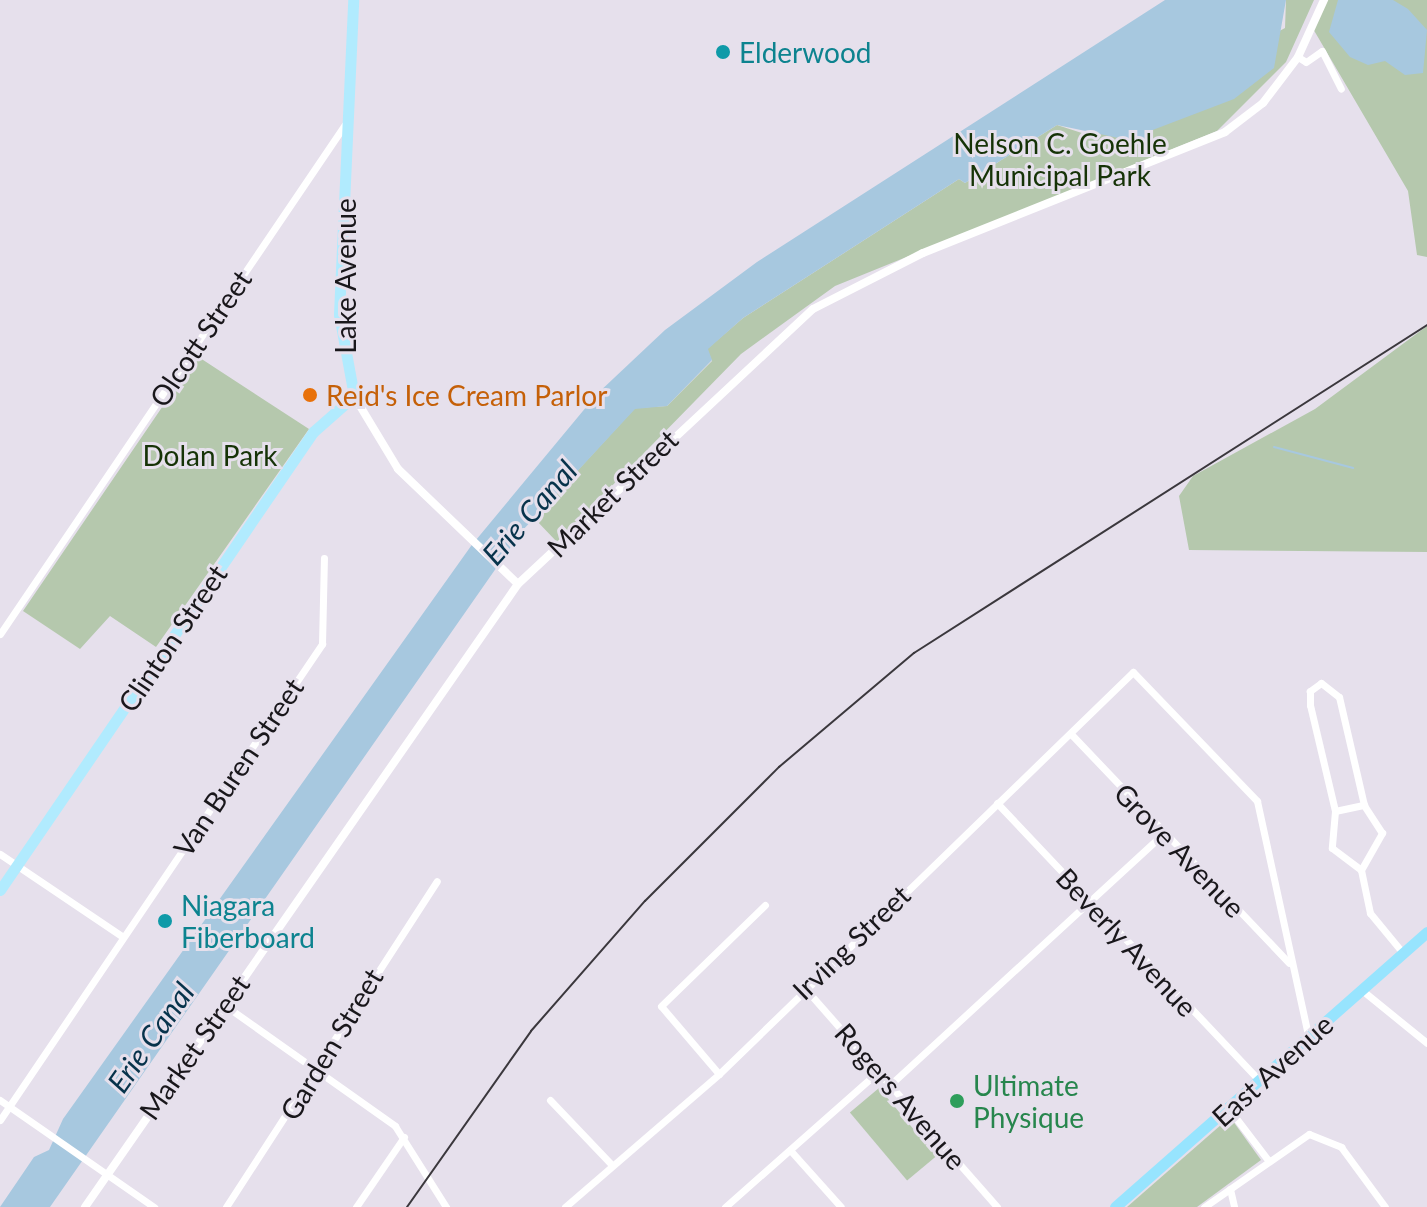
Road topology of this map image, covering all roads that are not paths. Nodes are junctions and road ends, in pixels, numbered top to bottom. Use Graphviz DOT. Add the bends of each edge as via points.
graph roads {
  1 [pos="353,0"];
  2 [pos="1324,0"];
  3 [pos="1298,57"];
  4 [pos="1341,89"];
  5 [pos="347,121"];
  6 [pos="354,396"];
  7 [pos="324,558"];
  8 [pos="518,584"];
  9 [pos="0,634"];
  10 [pos="1071,734"];
  11 [pos="997,803"];
  12 [pos="1364,805"];
  13 [pos="1335,811"];
  14 [pos="1162,835"];
  15 [pos="0,854"];
  16 [pos="16,866"];
  17 [pos="1361,870"];
  18 [pos="437,881"];
  19 [pos="0,890"];
  20 [pos="765,905"];
  21 [pos="1092,906"];
  22 [pos="1427,932"];
  23 [pos="123,937"];
  24 [pos="1403,953"];
  25 [pos="1291,964"];
  26 [pos="803,986"];
  27 [pos="1363,991"];
  28 [pos="223,1004"];
  29 [pos="1308,1034"];
  30 [pos="1427,1043"];
  31 [pos="880,1070"];
  32 [pos="320,1072"];
  33 [pos="719,1074"];
  34 [pos="1259,1080"];
  35 [pos="892,1083"];
  36 [pos="0,1100"];
  37 [pos="550,1100"];
  38 [pos="10,1106"];
  39 [pos="1229,1109"];
  40 [pos="0,1120"];
  41 [pos="404,1137"];
  42 [pos="790,1150"];
  43 [pos="1268,1160"];
  44 [pos="612,1165"];
  45 [pos="107,1174"];
  46 [pos="1230,1189"];
  47 [pos="85,1207"];
  48 [pos="154,1207"];
  49 [pos="226,1207"];
  50 [pos="356,1207"];
  51 [pos="446,1207"];
  52 [pos="565,1207"];
  53 [pos="725,1207"];
  54 [pos="841,1207"];
  55 [pos="997,1207"];
  56 [pos="1115,1207"];
  57 [pos="1204,1207"];
  58 [pos="1234,1207"];
  59 [pos="1385,1207"];
  1 -- 5 [label="main road, Lake Avenue"];
  2 -- 3 [label="street, Market Street"];
  3 -- 4 [label="street" via="1306,62 1322,51"];
  3 -- 8 [label="street, Market Street" via="1263,103 1225,132 923,253 813,309"];
  5 -- 6 [label="main road, Lake Avenue" via="340,330"];
  5 -- 9 [label="street, Olcott Street"];
  6 -- 8 [label="street, Lake Avenue" via="386,454"];
  6 -- 16 [label="main road, Clinton Street" via="313,432"];
  7 -- 23 [label="street, Van Buren Street" via="322,644"];
  8 -- 28 [label="street, Market Street"];
  10 -- 11 [label="street, Irving Street"];
  10 -- 14 [label="street, Grove Avenue"];
  10 -- 25 [label="street, Irving Street" via="1133,672 1257,801"];
  11 -- 21 [label="street, Beverly Avenue"];
  11 -- 26 [label="street, Irving Street"];
  12 -- 13 [label="street"];
  12 -- 13 [label="street" via="1339,697 1321,683 1310,691 1310,705"];
  12 -- 17 [label="street" via="1382,833"];
  13 -- 17 [label="street" via="1332,848"];
  14 -- 21 [label="street"];
  14 -- 25 [label="street, Grove Avenue"];
  15 -- 16 [label="street"];
  16 -- 19 [label="main road, Clinton Street"];
  16 -- 23 [label="street"];
  17 -- 24 [label="street" via="1370,913"];
  18 -- 32 [label="street, Garden Street" via="378,965"];
  20 -- 33 [label="street" via="666,994 661,1006"];
  21 -- 34 [label="street, Beverly Avenue"];
  21 -- 35 [label="street"];
  22 -- 24 [label="highway, East Avenue"];
  23 -- 38 [label="street, Van Buren Street"];
  24 -- 27 [label="highway, East Avenue"];
  25 -- 29 [label="street"];
  26 -- 31 [label="street, Rogers Avenue"];
  26 -- 33 [label="street, Irving Street"];
  27 -- 29 [label="highway, East Avenue"];
  27 -- 30 [label="street"];
  28 -- 32 [label="street"];
  28 -- 45 [label="street, Market Street"];
  29 -- 34 [label="highway, East Avenue"];
  31 -- 35 [label="street, Rogers Avenue"];
  31 -- 42 [label="street"];
  32 -- 41 [label="street"];
  32 -- 49 [label="street, Garden Street"];
  33 -- 44 [label="street, Irving Street"];
  34 -- 39 [label="highway, East Avenue"];
  35 -- 55 [label="street, Rogers Avenue"];
  36 -- 38 [label="street"];
  37 -- 44 [label="street"];
  38 -- 40 [label="street, Van Buren Street"];
  38 -- 45 [label="street"];
  39 -- 43 [label="street"];
  39 -- 56 [label="highway, East Avenue"];
  41 -- 50 [label="street"];
  41 -- 51 [label="street"];
  42 -- 53 [label="street"];
  42 -- 54 [label="street"];
  43 -- 46 [label="street"];
  43 -- 59 [label="street" via="1302,1136 1321,1135 1341,1147"];
  44 -- 52 [label="street, Irving Street"];
  45 -- 47 [label="street, Market Street"];
  45 -- 48 [label="street"];
  46 -- 57 [label="street"];
  46 -- 58 [label="street"];
}
